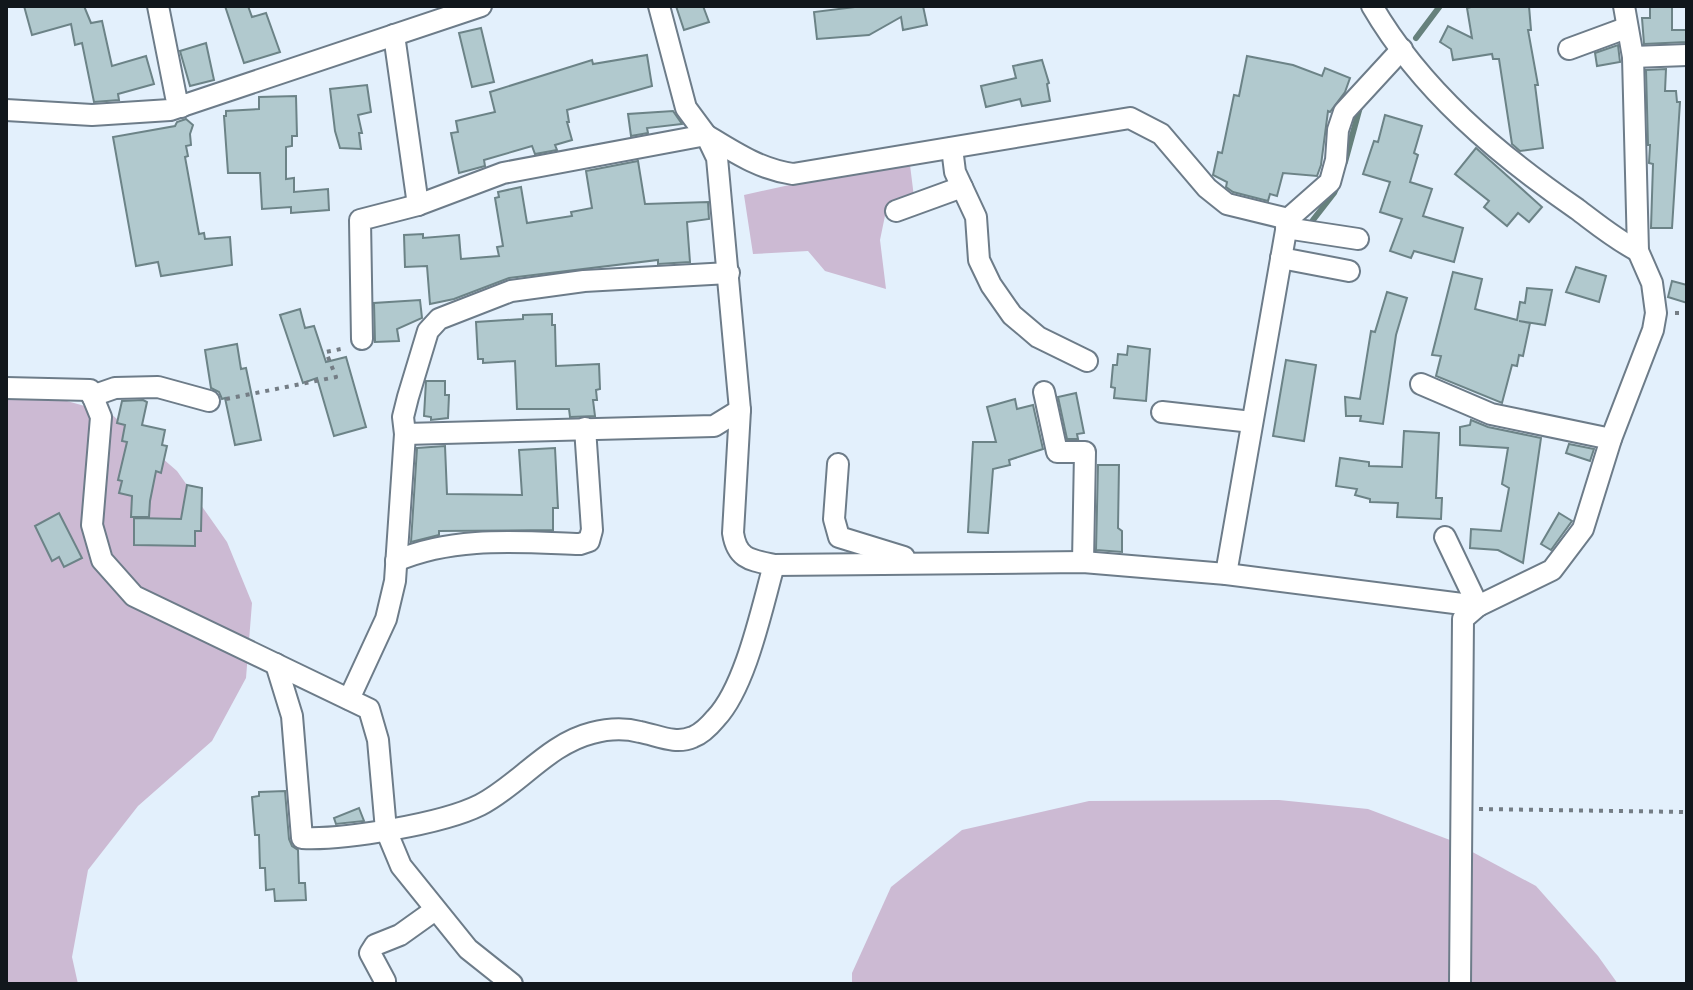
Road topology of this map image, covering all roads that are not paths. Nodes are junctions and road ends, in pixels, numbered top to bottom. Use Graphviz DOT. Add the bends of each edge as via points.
graph roads {
  1 [pos="158,6"];
  2 [pos="481,6"];
  3 [pos="659,6"];
  4 [pos="1372,6"];
  5 [pos="1624,6"];
  6 [pos="435,13"];
  7 [pos="1626,28"];
  8 [pos="394,35"];
  9 [pos="1402,49"];
  10 [pos="1569,49"];
  11 [pos="1687,55"];
  12 [pos="1633,57"];
  13 [pos="181,107"];
  14 [pos="6,110"];
  15 [pos="706,135"];
  16 [pos="952,148"];
  17 [pos="962,187"];
  18 [pos="418,205"];
  19 [pos="896,211"];
  20 [pos="1287,223"];
  21 [pos="1358,239"];
  22 [pos="1638,251"];
  23 [pos="1281,258"];
  24 [pos="1349,271"];
  25 [pos="729,273"];
  26 [pos="362,339"];
  27 [pos="1087,361"];
  28 [pos="1421,384"];
  29 [pos="6,388"];
  30 [pos="1044,392"];
  31 [pos="92,396"];
  32 [pos="209,401"];
  33 [pos="740,410"];
  34 [pos="1162,412"];
  35 [pos="1252,422"];
  36 [pos="585,428"];
  37 [pos="405,434"];
  38 [pos="1611,439"];
  39 [pos="838,464"];
  40 [pos="1445,537"];
  41 [pos="396,561"];
  42 [pos="1083,562"];
  43 [pos="774,565"];
  44 [pos="912,565"];
  45 [pos="1226,574"];
  46 [pos="1478,606"];
  47 [pos="276,664"];
  48 [pos="349,699"];
  49 [pos="386,830"];
  50 [pos="435,910"];
  51 [pos="385,981"];
  52 [pos="512,984"];
  53 [pos="1460,984"];
  1 -- 13 [label="street"];
  2 -- 6 [label="street"];
  3 -- 15 [label="street" via="686,108"];
  4 -- 9 [label="street"];
  5 -- 7 [label="street"];
  6 -- 8 [label="street"];
  7 -- 10 [label="street"];
  7 -- 12 [label="street"];
  8 -- 13 [label="street"];
  8 -- 18 [label="street"];
  9 -- 20 [label="street" via="1344,112 1330,182"];
  9 -- 22 [label="street" via="1425,82 1485,139 1612,237"];
  11 -- 12 [label="street"];
  12 -- 22 [label="street"];
  13 -- 14 [label="street" via="92,115"];
  15 -- 16 [label="street" via="747,160 793,174"];
  15 -- 18 [label="street" via="503,173"];
  15 -- 25 [label="street" via="717,158"];
  16 -- 17 [label="street"];
  16 -- 20 [label="street" via="1130,118 1161,134 1227,204"];
  17 -- 19 [label="street"];
  17 -- 27 [label="street" via="976,217 979,260 1012,315 1038,337"];
  18 -- 26 [label="street" via="360,220"];
  20 -- 21 [label="street"];
  20 -- 23 [label="street"];
  22 -- 38 [label="street" via="1652,283 1656,313"];
  23 -- 24 [label="street"];
  23 -- 35 [label="street"];
  25 -- 33 [label="street"];
  25 -- 37 [label="street" via="511,291 439,319 428,331 408,397"];
  28 -- 38 [label="street" via="1491,414"];
  29 -- 31 [label="street" via="90,390"];
  30 -- 42 [label="street" via="1057,452 1085,452"];
  31 -- 32 [label="street" via="115,388 158,387"];
  31 -- 47 [label="street" via="101,417 92,525 102,560 134,596"];
  33 -- 36 [label="street" via="714,426"];
  33 -- 43 [label="street" via="736,548 749,560"];
  34 -- 35 [label="street"];
  35 -- 45 [label="street"];
  36 -- 37 [label="street"];
  36 -- 41 [label="street" via="589,541 483,541"];
  37 -- 41 [label="street"];
  38 -- 46 [label="street" via="1583,529 1566,554 1552,570"];
  39 -- 44 [label="street" via="834,519 839,537 908,558"];
  40 -- 46 [label="street"];
  41 -- 48 [label="street" via="386,619"];
  42 -- 44 [label="street"];
  42 -- 45 [label="street"];
  43 -- 44 [label="street"];
  43 -- 49 [label="street" via="735,687 718,716 694,737 662,739 620,729 593,732 568,741 480,805"];
  45 -- 46 [label="street"];
  46 -- 53 [label="street" via="1463,619"];
  47 -- 48 [label="street"];
  47 -- 49 [label="street" via="292,716 302,838"];
  48 -- 49 [label="street" via="369,709 372,719"];
  49 -- 50 [label="street" via="401,866"];
  50 -- 51 [label="street" via="375,945 370,953"];
  50 -- 52 [label="street" via="468,949"];
}
